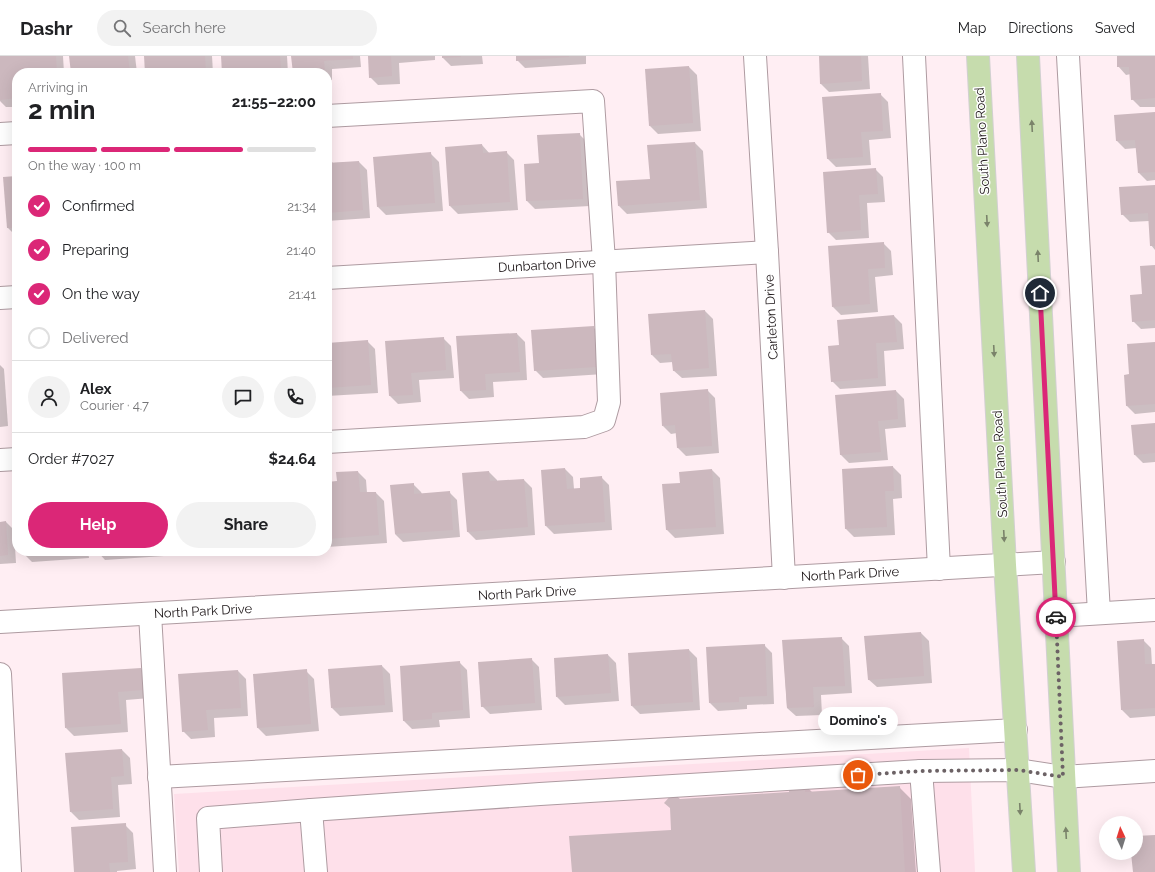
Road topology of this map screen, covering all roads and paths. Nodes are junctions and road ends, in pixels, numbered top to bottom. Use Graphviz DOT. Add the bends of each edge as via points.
graph roads {
  1 [pos="755,56"];
  2 [pos="914,56"];
  3 [pos="978,56"];
  4 [pos="1028,56"];
  5 [pos="1068,56"];
  6 [pos="332,116"];
  7 [pos="12,133"];
  8 [pos="0,134"];
  9 [pos="767,252"];
  10 [pos="604,262"];
  11 [pos="332,278"];
  12 [pos="12,297"];
  13 [pos="0,298"];
  14 [pos="332,442"];
  15 [pos="12,459"];
  16 [pos="0,460"];
  17 [pos="1054,562"];
  18 [pos="1005,565"];
  19 [pos="939,569"];
  20 [pos="784,578"];
  21 [pos="1155,610"];
  22 [pos="1099,613"];
  23 [pos="150,614"];
  24 [pos="1056,616"];
  25 [pos="0,622"];
  26 [pos="0,674"];
  27 [pos="1016,730"];
  28 [pos="1018,770"];
  29 [pos="922,771"];
  30 [pos="1155,771"];
  31 [pos="159,777"];
  32 [pos="1063,777"];
  33 [pos="311,810"];
  34 [pos="10,872"];
  35 [pos="165,872"];
  36 [pos="212,872"];
  37 [pos="316,872"];
  38 [pos="929,872"];
  39 [pos="1024,872"];
  40 [pos="1069,872"];
  1 -- 9 [label="street, Carleton Drive"];
  2 -- 19 [label="street"];
  3 -- 18 [label="main road, South Plano Road, one-way"];
  17 -- 4 [label="main road, one-way"];
  5 -- 22 [label="street"];
  6 -- 10 [label="street" via="593,100"];
  7 -- 8 [label="street"];
  9 -- 10 [label="street, Dunbarton Drive"];
  9 -- 20 [label="street, Carleton Drive"];
  10 -- 11 [label="street, Dunbarton Drive"];
  10 -- 14 [label="street" via="609,402 604,420 584,427"];
  12 -- 13 [label="street"];
  15 -- 16 [label="street"];
  17 -- 18 [label="street, North Park Drive"];
  17 -- 24 [label="main road"];
  18 -- 19 [label="street, North Park Drive"];
  18 -- 27 [label="main road, South Plano Road"];
  19 -- 20 [label="street, North Park Drive"];
  20 -- 23 [label="street, North Park Drive"];
  21 -- 22 [label="street"];
  22 -- 24 [label="street"];
  23 -- 25 [label="street, North Park Drive"];
  23 -- 31 [label="street"];
  24 -- 32 [label="main road"];
  26 -- 34 [label="street"];
  27 -- 28 [label="main road, South Plano Road"];
  27 -- 31 [label="street"];
  28 -- 29 [label="street"];
  28 -- 32 [label="street"];
  28 -- 39 [label="main road, South Plano Road, one-way"];
  29 -- 33 [label="street"];
  29 -- 38 [label="street"];
  30 -- 32 [label="street"];
  31 -- 35 [label="street"];
  40 -- 32 [label="main road, one-way"];
  33 -- 36 [label="street" via="208,818"];
  33 -- 37 [label="street"];
}
